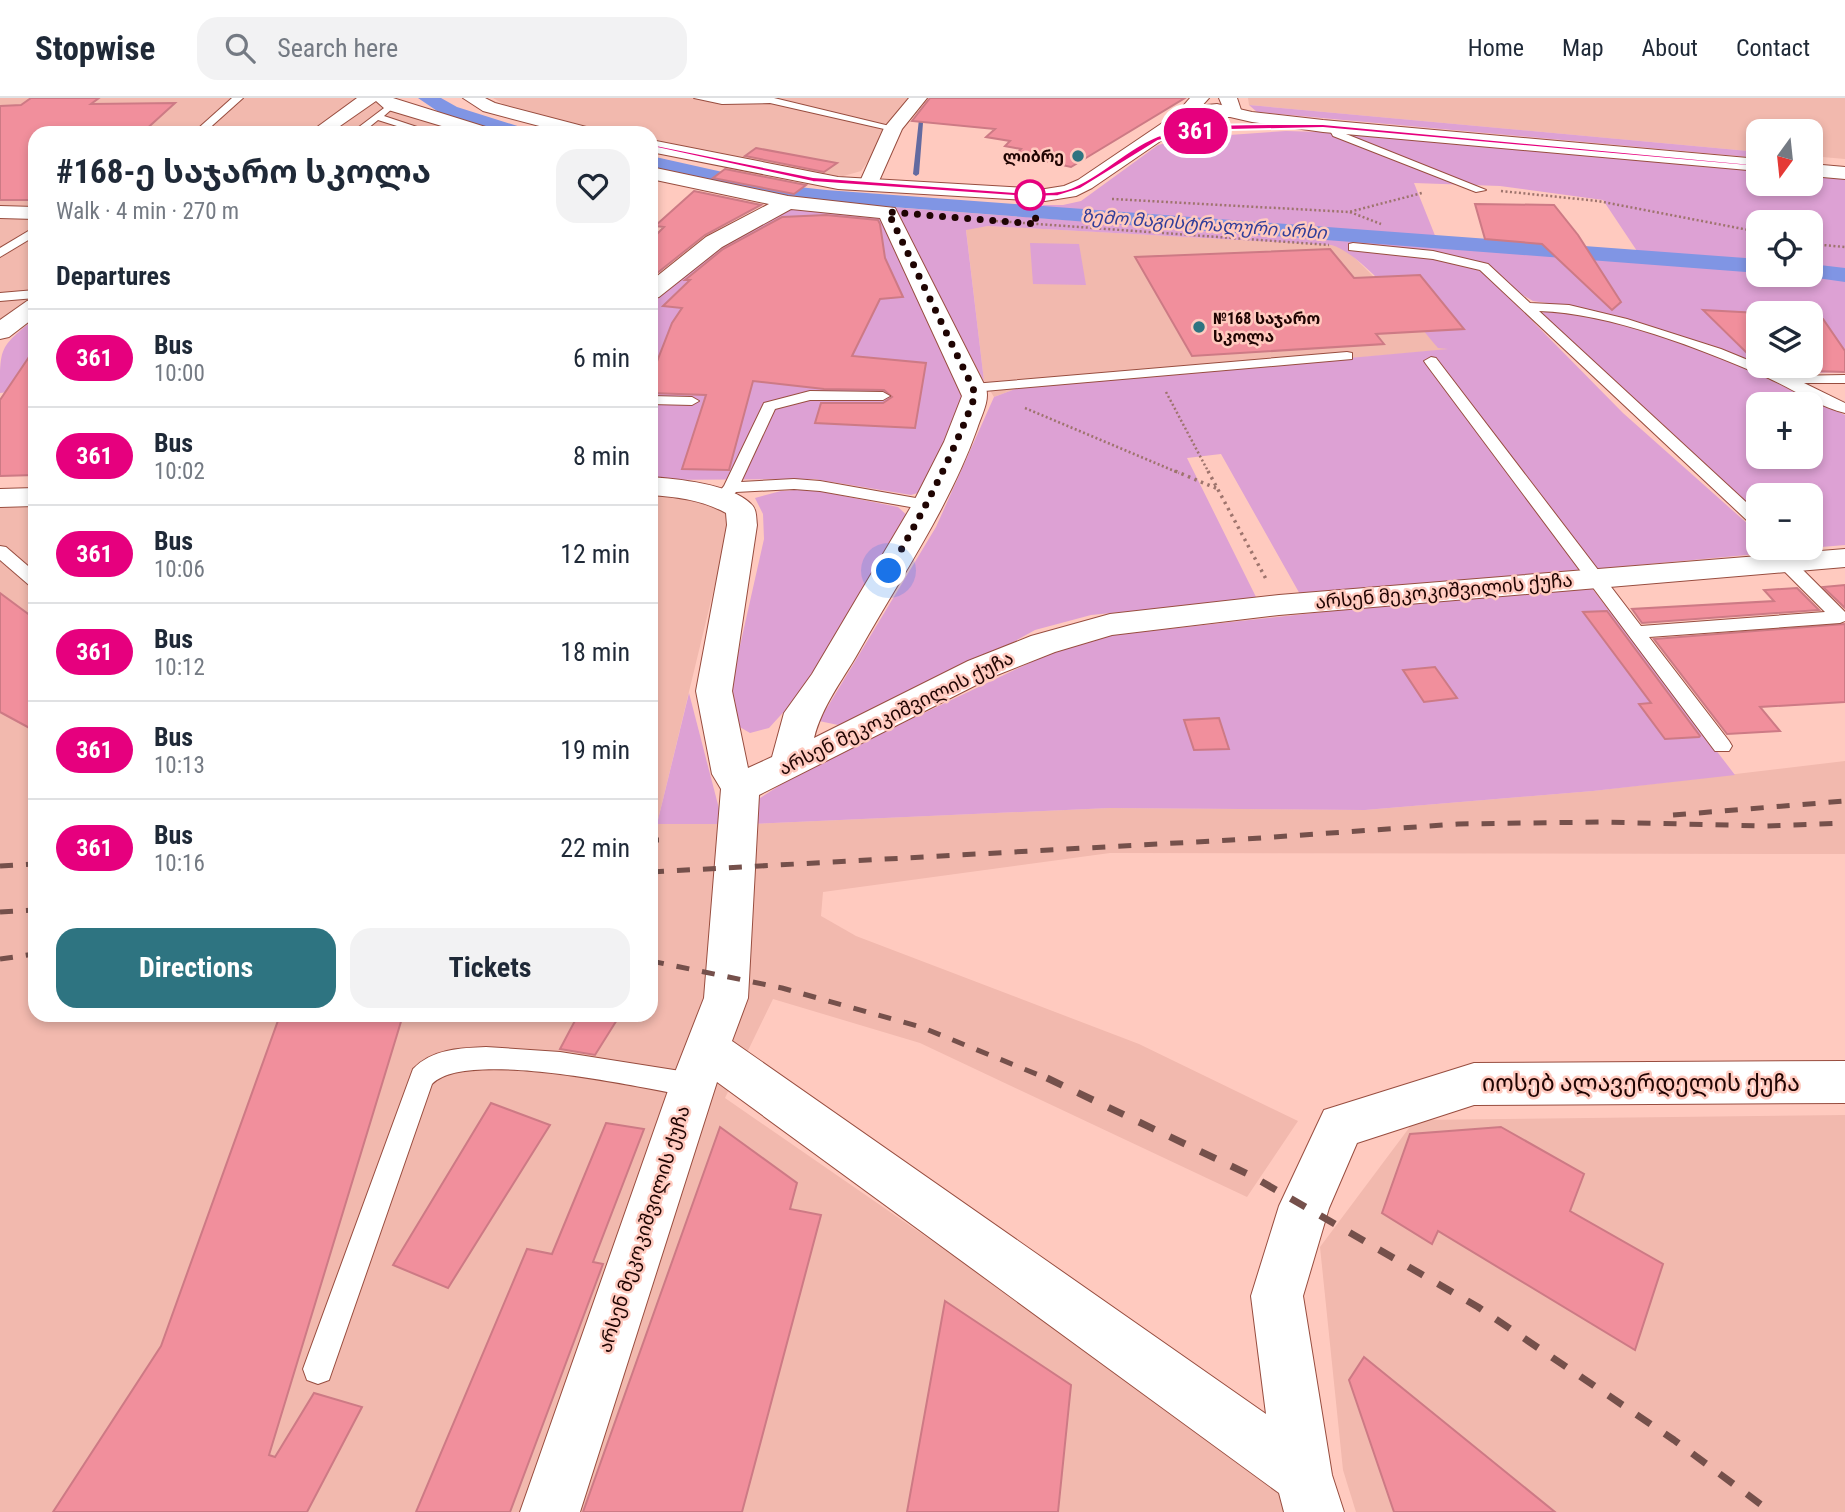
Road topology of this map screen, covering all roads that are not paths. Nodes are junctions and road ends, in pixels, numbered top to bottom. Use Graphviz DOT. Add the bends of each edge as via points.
graph roads {
  1 [pos="238,98"];
  2 [pos="369,98"];
  3 [pos="473,98"];
  4 [pos="699,98"];
  5 [pos="918,98"];
  6 [pos="1200,98"];
  7 [pos="384,107"];
  8 [pos="1212,119"];
  9 [pos="206,126"];
  10 [pos="328,126"];
  11 [pos="364,126"];
  12 [pos="418,126"];
  13 [pos="458,126"];
  14 [pos="561,126"];
  15 [pos="1328,126"];
  16 [pos="893,128"];
  17 [pos="658,147"];
  18 [pos="1746,164"];
  19 [pos="1824,171"];
  20 [pos="1845,173"];
  21 [pos="658,174"];
  22 [pos="868,186"];
  23 [pos="1480,190"];
  24 [pos="788,202"];
  25 [pos="0,212"];
  26 [pos="28,213"];
  27 [pos="28,235"];
  28 [pos="1353,247"];
  29 [pos="0,253"];
  30 [pos="658,286"];
  31 [pos="28,295"];
  32 [pos="0,297"];
  33 [pos="1526,307"];
  34 [pos="28,311"];
  35 [pos="0,332"];
  36 [pos="1347,356"];
  37 [pos="1431,361"];
  38 [pos="1845,379"];
  39 [pos="1782,380"];
  40 [pos="974,392"];
  41 [pos="883,396"];
  42 [pos="658,400"];
  43 [pos="692,401"];
  44 [pos="1845,409"];
  45 [pos="658,486"];
  46 [pos="727,493"];
  47 [pos="28,497"];
  48 [pos="0,498"];
  49 [pos="927,505"];
  50 [pos="1746,511"];
  51 [pos="0,551"];
  52 [pos="1823,558"];
  53 [pos="1845,558"];
  54 [pos="1763,560"];
  55 [pos="1793,560"];
  56 [pos="14,565"];
  57 [pos="28,565"];
  58 [pos="28,576"];
  59 [pos="1594,579"];
  60 [pos="1843,619"];
  61 [pos="1634,632"];
  62 [pos="1722,746"];
  63 [pos="788,765"];
  64 [pos="740,788"];
  65 [pos="699,1067"];
  66 [pos="1845,1082"];
  67 [pos="318,1369"];
  68 [pos="1308,1494"];
  69 [pos="550,1512"];
  1 -- 9 [label="lane"];
  2 -- 10 [label="street"];
  3 -- 14 [label="street" via="489,107"];
  4 -- 16 [label="lane" via="778,101"];
  5 -- 16 [label="street"];
  6 -- 8 [label="street"];
  7 -- 11 [label="lane"];
  7 -- 12 [label="lane"];
  7 -- 13 [label="street"];
  8 -- 15 [label="street"];
  8 -- 22 [label="street" via="1148,142 1078,188 1058,194"];
  15 -- 18 [label="street"];
  15 -- 23 [label="lane" via="1337,134"];
  16 -- 22 [label="street"];
  17 -- 22 [label="street" via="813,180"];
  19 -- 20 [label="street"];
  21 -- 24 [label="street"];
  24 -- 30 [label="street" via="714,242"];
  24 -- 40 [label="street" via="888,212"];
  25 -- 26 [label="street"];
  27 -- 29 [label="lane"];
  28 -- 33 [label="lane" via="1433,255 1484,267"];
  31 -- 32 [label="lane"];
  33 -- 39 [label="lane" via="1552,305 1592,313 1703,346"];
  33 -- 50 [label="lane"];
  34 -- 35 [label="street"];
  36 -- 40 [label="lane"];
  37 -- 59 [label="lane"];
  38 -- 39 [label="lane"];
  39 -- 44 [label="lane"];
  40 -- 49 [label="street" via="958,442"];
  41 -- 46 [label="lane" via="808,397 769,406"];
  42 -- 43 [label="lane"];
  45 -- 46 [label="street"];
  46 -- 49 [label="lane" via="794,484"];
  46 -- 64 [label="street" via="740,509 743,525 713,691 731,774"];
  47 -- 48 [label="street"];
  49 -- 63 [label="street" via="802,713"];
  51 -- 56 [label="lane"];
  52 -- 53 [label="street, არსენ მეკოკიშვილის ქუჩა"];
  54 -- 59 [label="street, არსენ მეკოკიშვილის ქუჩა"];
  55 -- 60 [label="lane"];
  56 -- 57 [label="lane"];
  56 -- 58 [label="lane"];
  59 -- 61 [label="lane"];
  59 -- 63 [label="street, არსენ მეკოკიშვილის ქუჩა" via="1279,605 1110,625 980,669"];
  60 -- 61 [label="lane"];
  61 -- 62 [label="lane"];
  63 -- 64 [label="street, არსენ მეკოკიშვილის ქუჩა"];
  64 -- 65 [label="street, არსენ მეკოკიშვილის ქუჩა" via="726,998"];
  65 -- 67 [label="lane" via="504,1058 451,1060 434,1066 422,1077"];
  65 -- 68 [label="street"];
  65 -- 69 [label="street, არსენ მეკოკიშვილის ქუჩა"];
  66 -- 68 [label="street, იოსებ ალავერდელის ქუჩა" via="1474,1084 1341,1126 1304,1206 1277,1296"];
}
